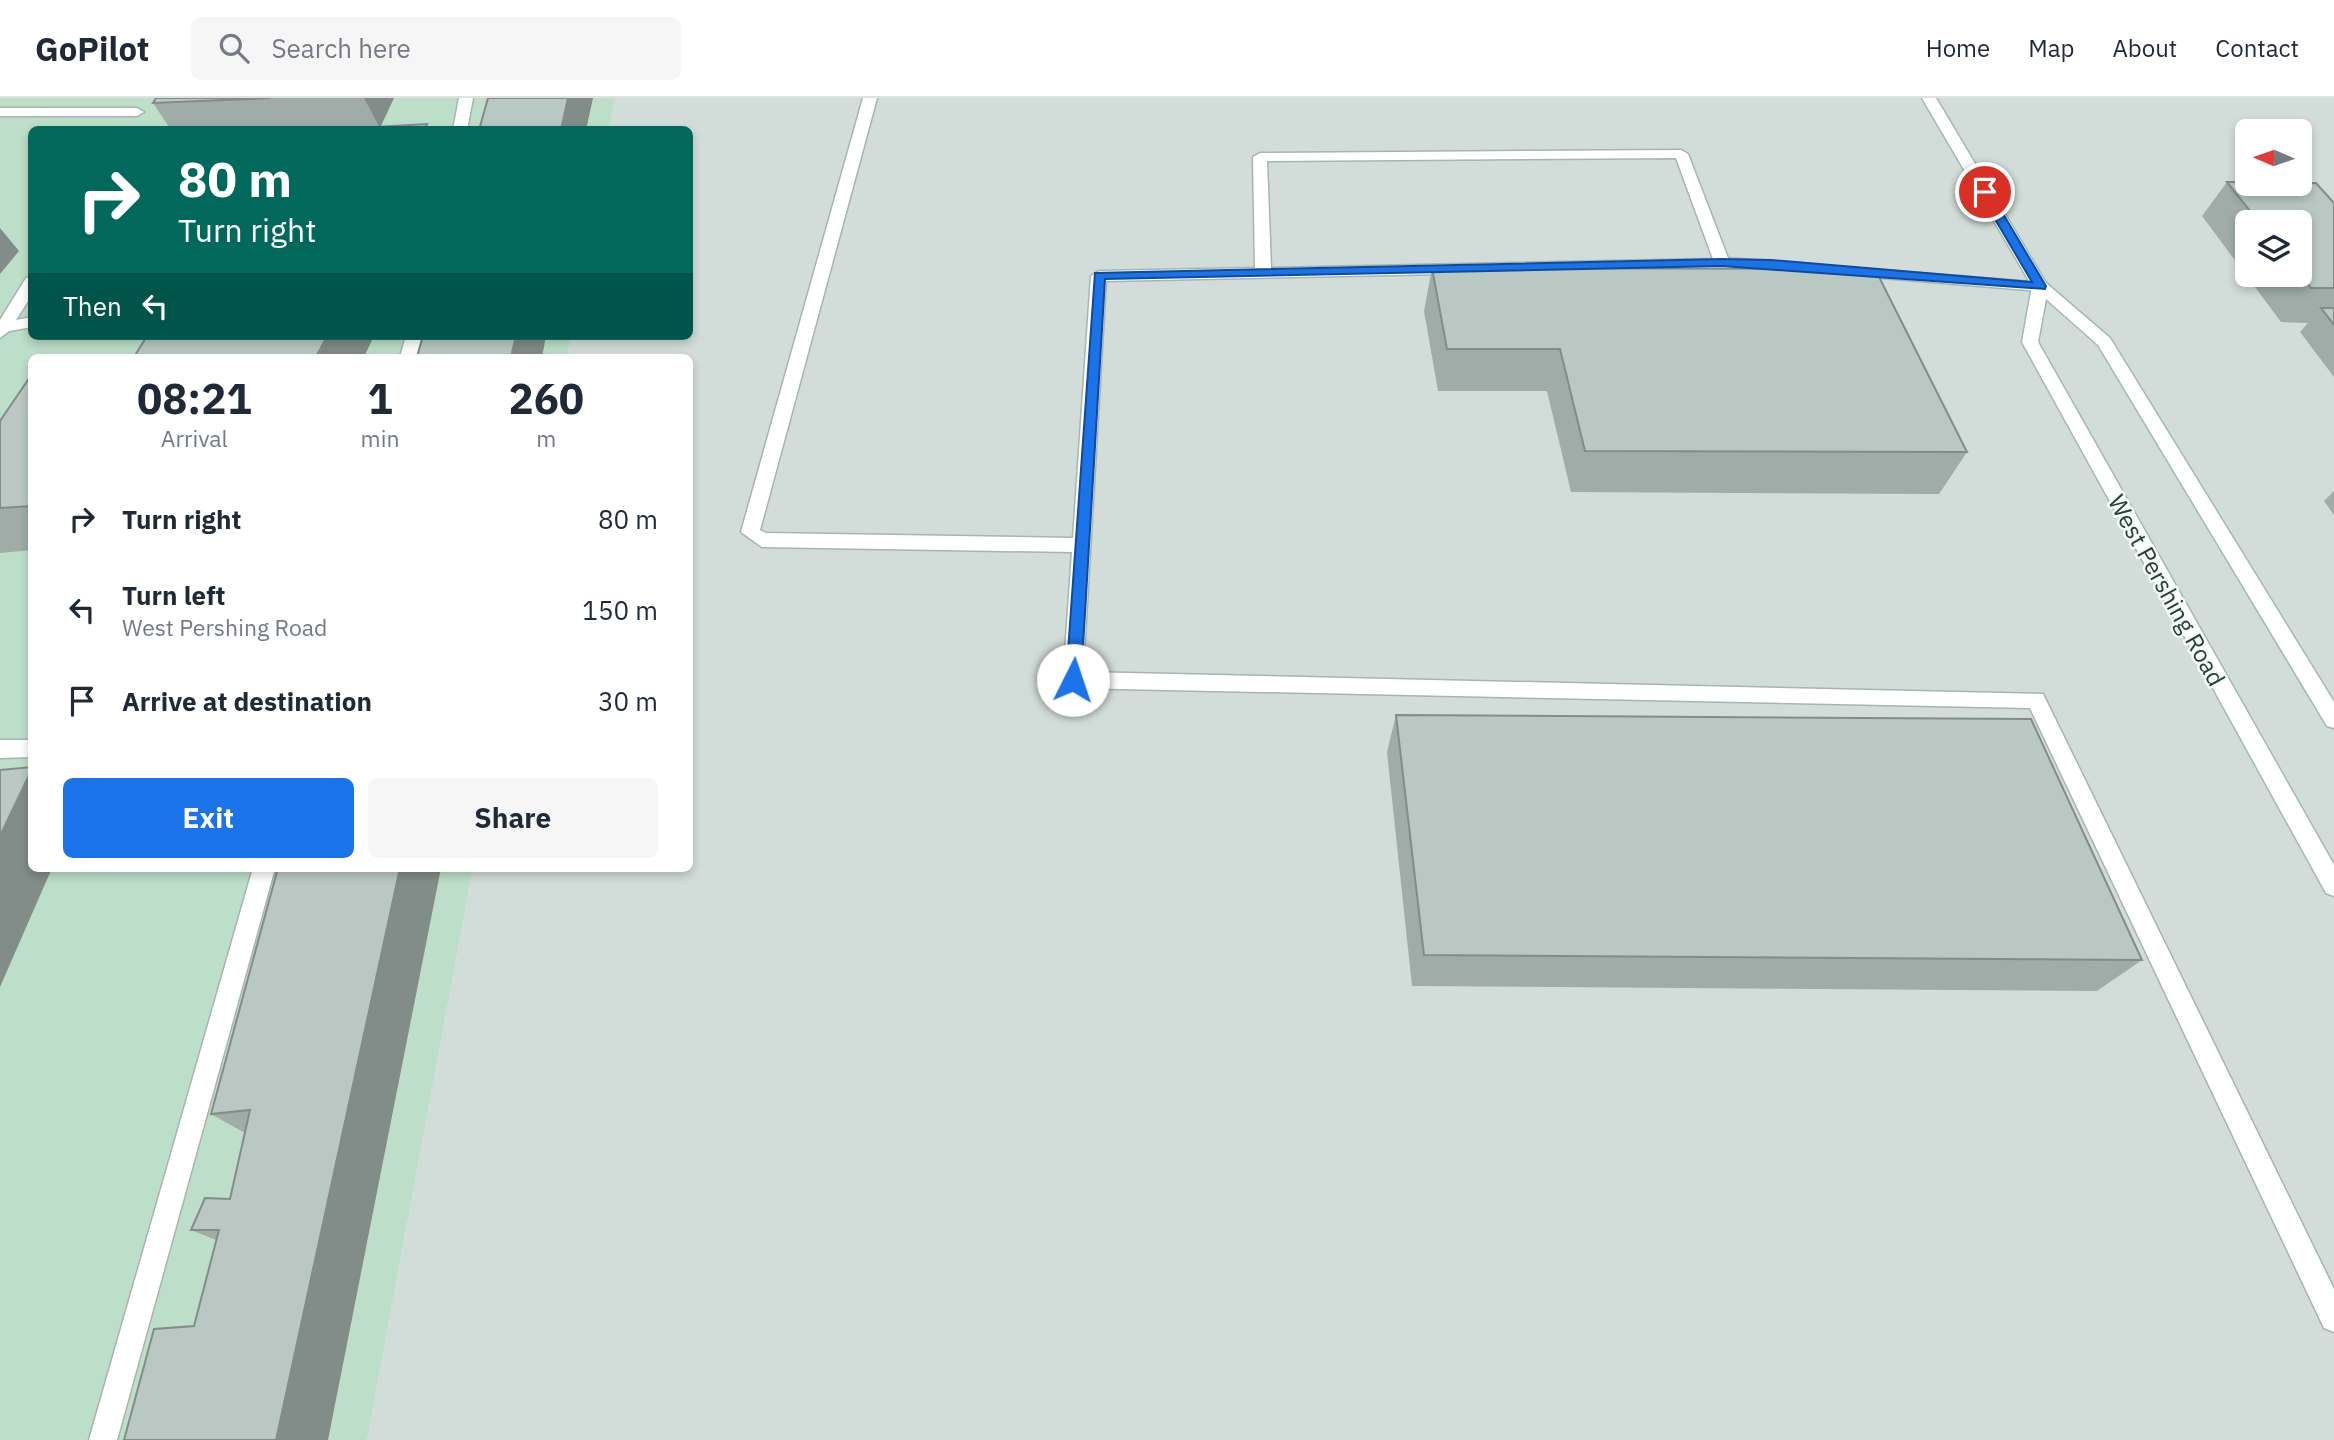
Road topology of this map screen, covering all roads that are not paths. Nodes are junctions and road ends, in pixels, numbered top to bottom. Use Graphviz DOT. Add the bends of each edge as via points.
graph roads {
  1 [pos="145,98"];
  2 [pos="466,98"];
  3 [pos="870,98"];
  4 [pos="1929,98"];
  5 [pos="0,112"];
  6 [pos="137,112"];
  7 [pos="128,126"];
  8 [pos="461,126"];
  9 [pos="1722,263"];
  10 [pos="1263,272"];
  11 [pos="2040,286"];
  12 [pos="28,288"];
  13 [pos="28,323"];
  14 [pos="2,330"];
  15 [pos="1082,545"];
  16 [pos="2334,720"];
  17 [pos="28,748"];
  18 [pos="0,749"];
  19 [pos="263,872"];
  20 [pos="2334,886"];
  21 [pos="2334,1318"];
  22 [pos="103,1440"];
  1 -- 6 [label="main road"];
  2 -- 8 [label="main road"];
  3 -- 15 [label="main road" via="750,532 762,540"];
  4 -- 11 [label="main road"];
  5 -- 6 [label="main road"];
  6 -- 7 [label="main road"];
  9 -- 10 [label="main road"];
  9 -- 10 [label="main road" via="1681,154 1260,158"];
  9 -- 11 [label="main road"];
  10 -- 15 [label="main road" via="1099,275"];
  11 -- 16 [label="main road" via="2104,342"];
  11 -- 20 [label="main road, West Pershing Road" via="2030,342"];
  12 -- 14 [label="main road"];
  13 -- 14 [label="main road"];
  15 -- 21 [label="main road" via="1073,680 2036,700"];
  17 -- 18 [label="main road"];
  19 -- 22 [label="main road"];
}
